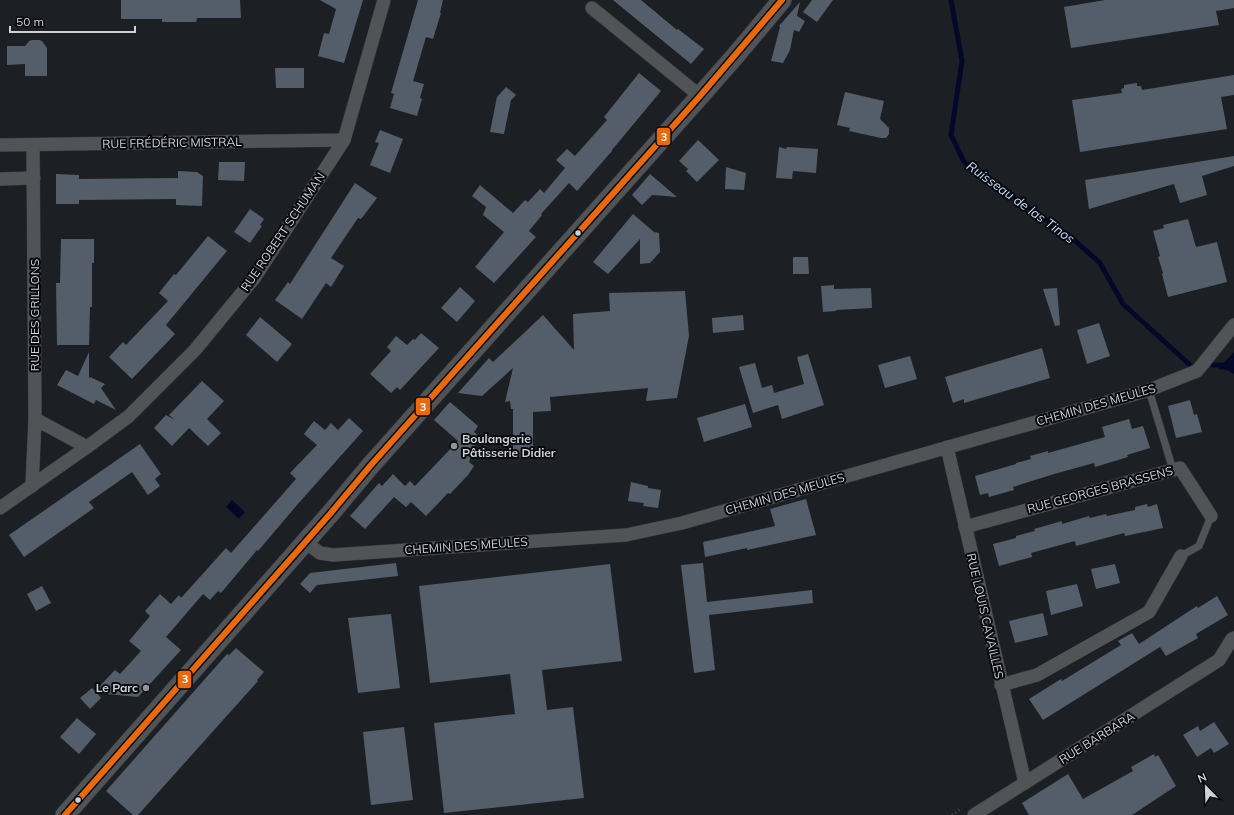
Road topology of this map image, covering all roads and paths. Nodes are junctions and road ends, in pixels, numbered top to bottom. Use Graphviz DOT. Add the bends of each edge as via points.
graph roads {
  1 [pos="384,0"];
  2 [pos="782,0"];
  3 [pos="592,8"];
  4 [pos="700,96"];
  5 [pos="344,140"];
  6 [pos="0,145"];
  7 [pos="33,145"];
  8 [pos="34,178"];
  9 [pos="0,179"];
  10 [pos="1234,325"];
  11 [pos="1149,390"];
  12 [pos="35,419"];
  13 [pos="87,447"];
  14 [pos="946,447"];
  15 [pos="1173,470"];
  16 [pos="32,486"];
  17 [pos="0,508"];
  18 [pos="1211,516"];
  19 [pos="965,528"];
  20 [pos="305,542"];
  21 [pos="1181,556"];
  22 [pos="1234,638"];
  23 [pos="1001,685"];
  24 [pos="1025,784"];
  25 [pos="65,815"];
  26 [pos="974,815"];
  1 -- 5 [label="street, RUE ROBERT SCHUMAN"];
  2 -- 4 [label="main road"];
  3 -- 4 [label="street"];
  4 -- 20 [label="main road"];
  5 -- 7 [label="street, RUE FRÉDÉRIC MISTRAL"];
  5 -- 13 [label="street, RUE ROBERT SCHUMAN" via="255,277 200,344 129,416"];
  6 -- 7 [label="street, RUE FRÉDÉRIC MISTRAL"];
  7 -- 8 [label="street, RUE DES GRILLONS"];
  8 -- 9 [label="street"];
  8 -- 12 [label="street, RUE DES GRILLONS"];
  10 -- 11 [label="street, CHEMIN DES MEULES" via="1196,371"];
  11 -- 14 [label="street, CHEMIN DES MEULES"];
  11 -- 15 [label="lane"];
  12 -- 13 [label="street"];
  12 -- 16 [label="street, RUE DES GRILLONS"];
  13 -- 16 [label="street, RUE ROBERT SCHUMAN"];
  14 -- 19 [label="street, RUE LOUIS CAVAILLES"];
  14 -- 20 [label="street, CHEMIN DES MEULES" via="682,523 626,535 333,555 320,553"];
  15 -- 18 [label="street, RUE GEORGES BRASSENS" via="1180,468"];
  15 -- 19 [label="street, RUE GEORGES BRASSENS"];
  16 -- 17 [label="street, RUE ROBERT SCHUMAN"];
  18 -- 21 [label="lane" via="1199,546"];
  19 -- 23 [label="street, RUE LOUIS CAVAILLES"];
  20 -- 25 [label="main road"];
  21 -- 23 [label="street" via="1149,612 1037,676"];
  22 -- 24 [label="street, RUE BARBARA" via="1219,660"];
  23 -- 24 [label="street, RUE LOUIS CAVAILLES"];
  24 -- 26 [label="street, RUE BARBARA"];
}
